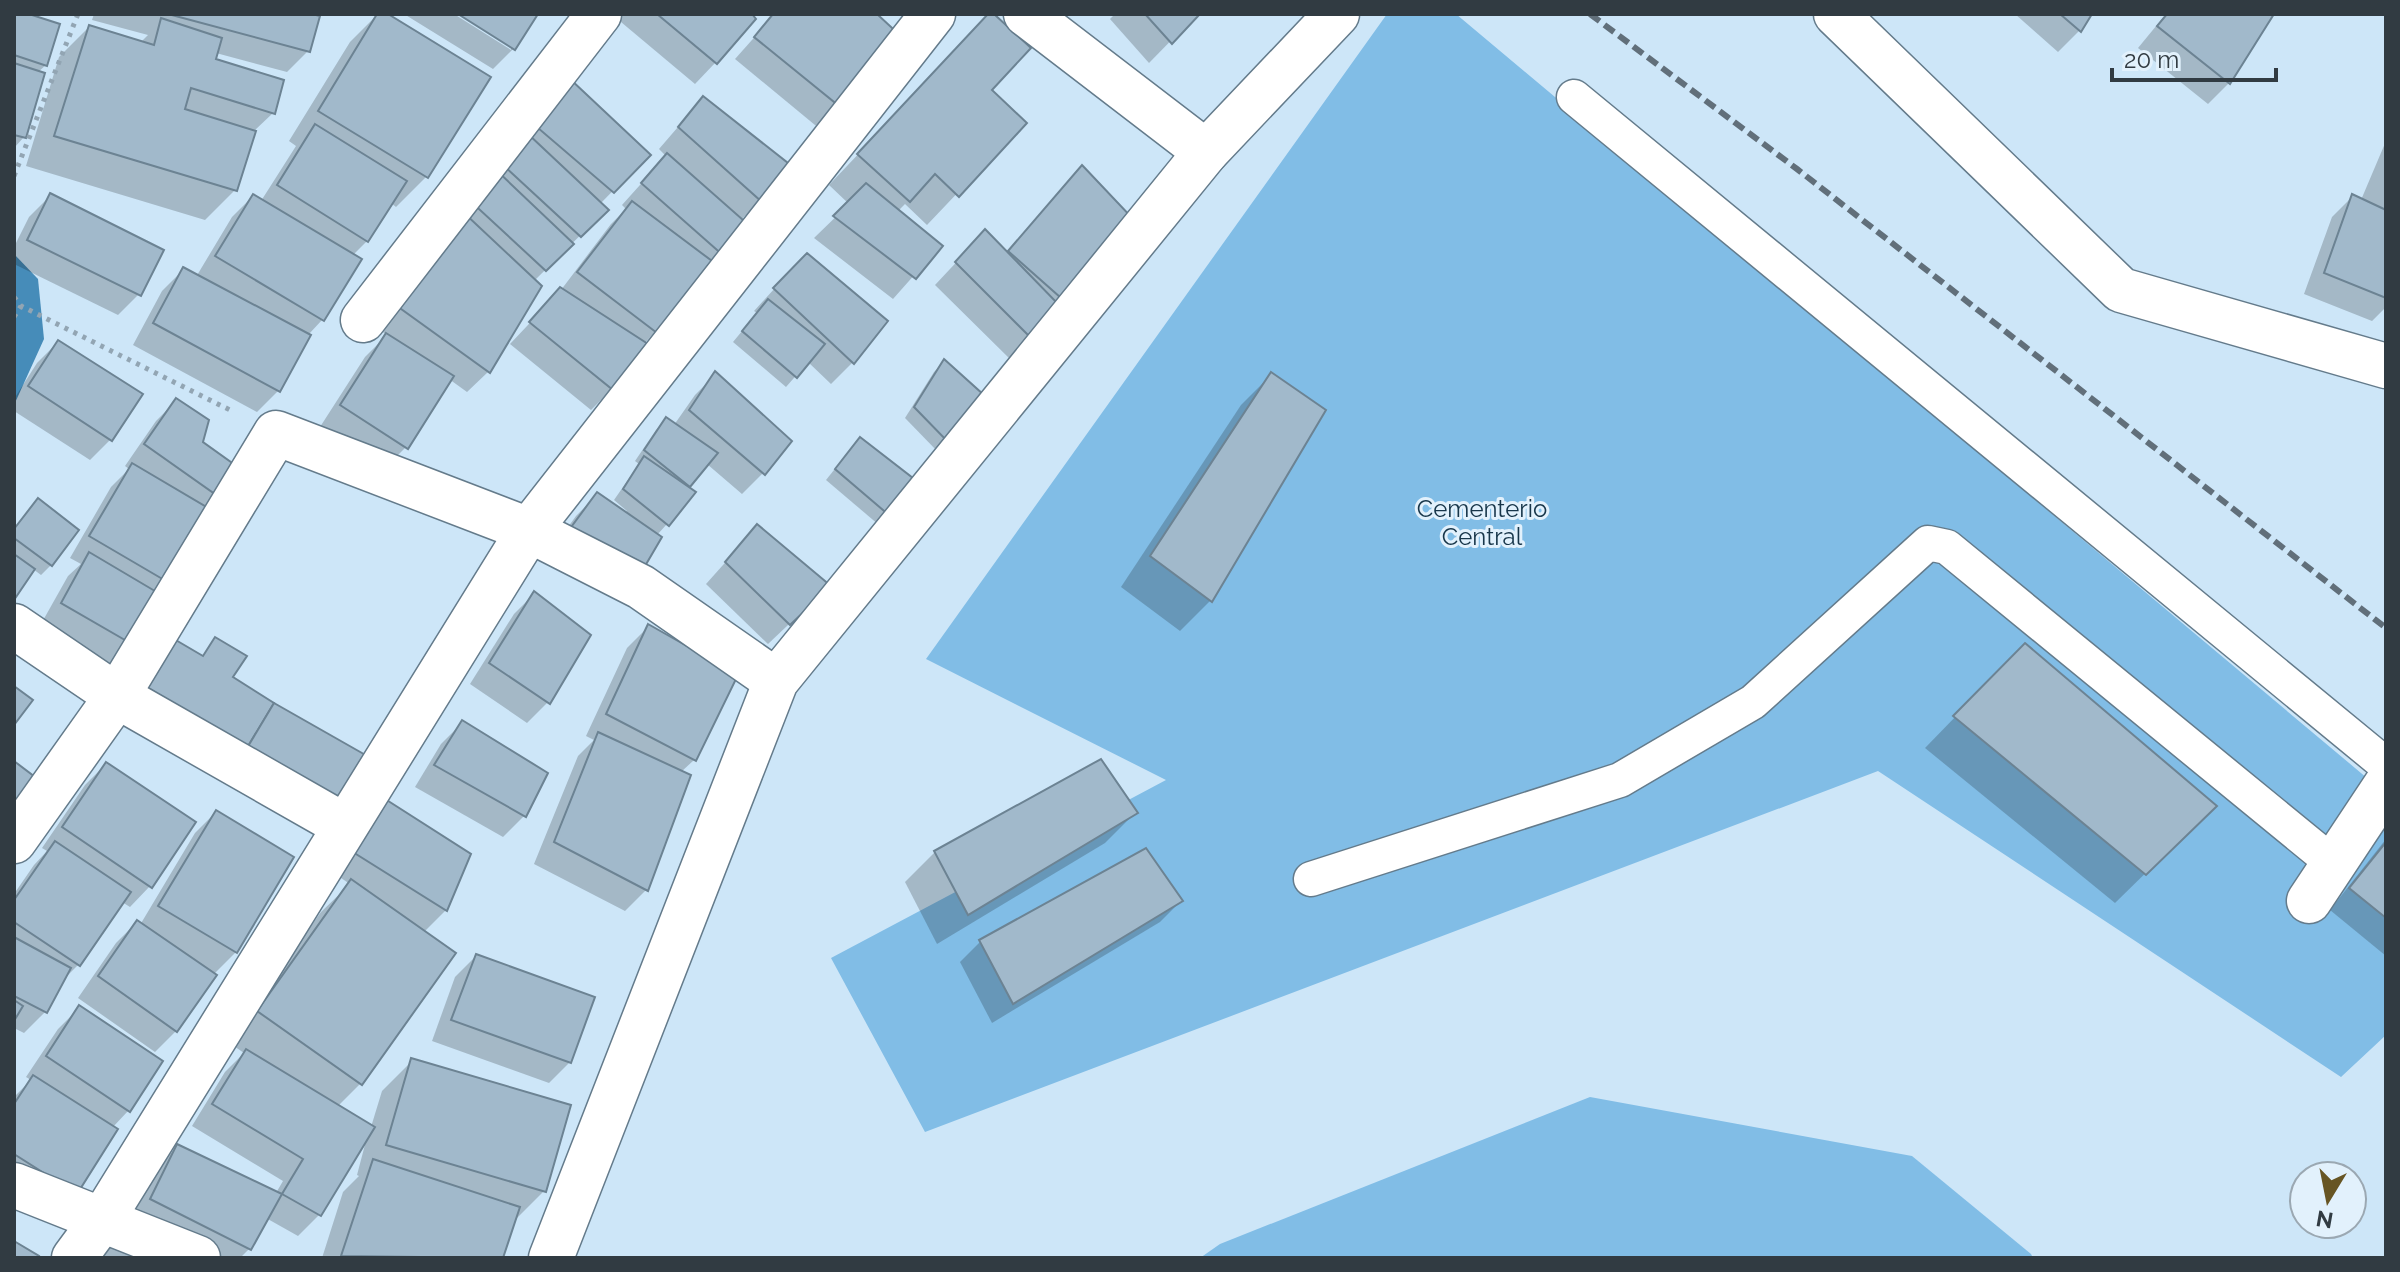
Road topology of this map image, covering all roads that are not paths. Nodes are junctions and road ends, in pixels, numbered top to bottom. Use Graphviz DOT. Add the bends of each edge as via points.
graph roads {
  1 [pos="599,14"];
  2 [pos="933,14"];
  3 [pos="1026,14"];
  4 [pos="1337,14"];
  5 [pos="1836,14"];
  6 [pos="1574,97"];
  7 [pos="1206,152"];
  8 [pos="363,320"];
  9 [pos="2386,366"];
  10 [pos="529,530"];
  11 [pos="14,626"];
  12 [pos="776,681"];
  13 [pos="117,696"];
  14 [pos="2386,765"];
  15 [pos="2386,785"];
  16 [pos="345,826"];
  17 [pos="14,841"];
  18 [pos="2334,864"];
  19 [pos="1311,879"];
  20 [pos="2309,901"];
  21 [pos="14,1185"];
  22 [pos="102,1220"];
  23 [pos="74,1258"];
  24 [pos="198,1258"];
  25 [pos="551,1258"];
  1 -- 8 [label="street"];
  2 -- 10 [label="street"];
  3 -- 7 [label="street"];
  4 -- 7 [label="street"];
  5 -- 9 [label="street" via="2121,290"];
  6 -- 14 [label="lane"];
  7 -- 12 [label="street"];
  10 -- 12 [label="street" via="641,587"];
  10 -- 13 [label="street" via="276,433"];
  10 -- 16 [label="street"];
  11 -- 13 [label="street"];
  12 -- 25 [label="street"];
  13 -- 16 [label="street"];
  13 -- 17 [label="street"];
  15 -- 18 [label="street"];
  16 -- 22 [label="street"];
  18 -- 19 [label="lane" via="1947,547 1928,543 1753,702 1620,780"];
  18 -- 20 [label="street"];
  21 -- 22 [label="street"];
  22 -- 23 [label="street"];
  22 -- 24 [label="street"];
}
